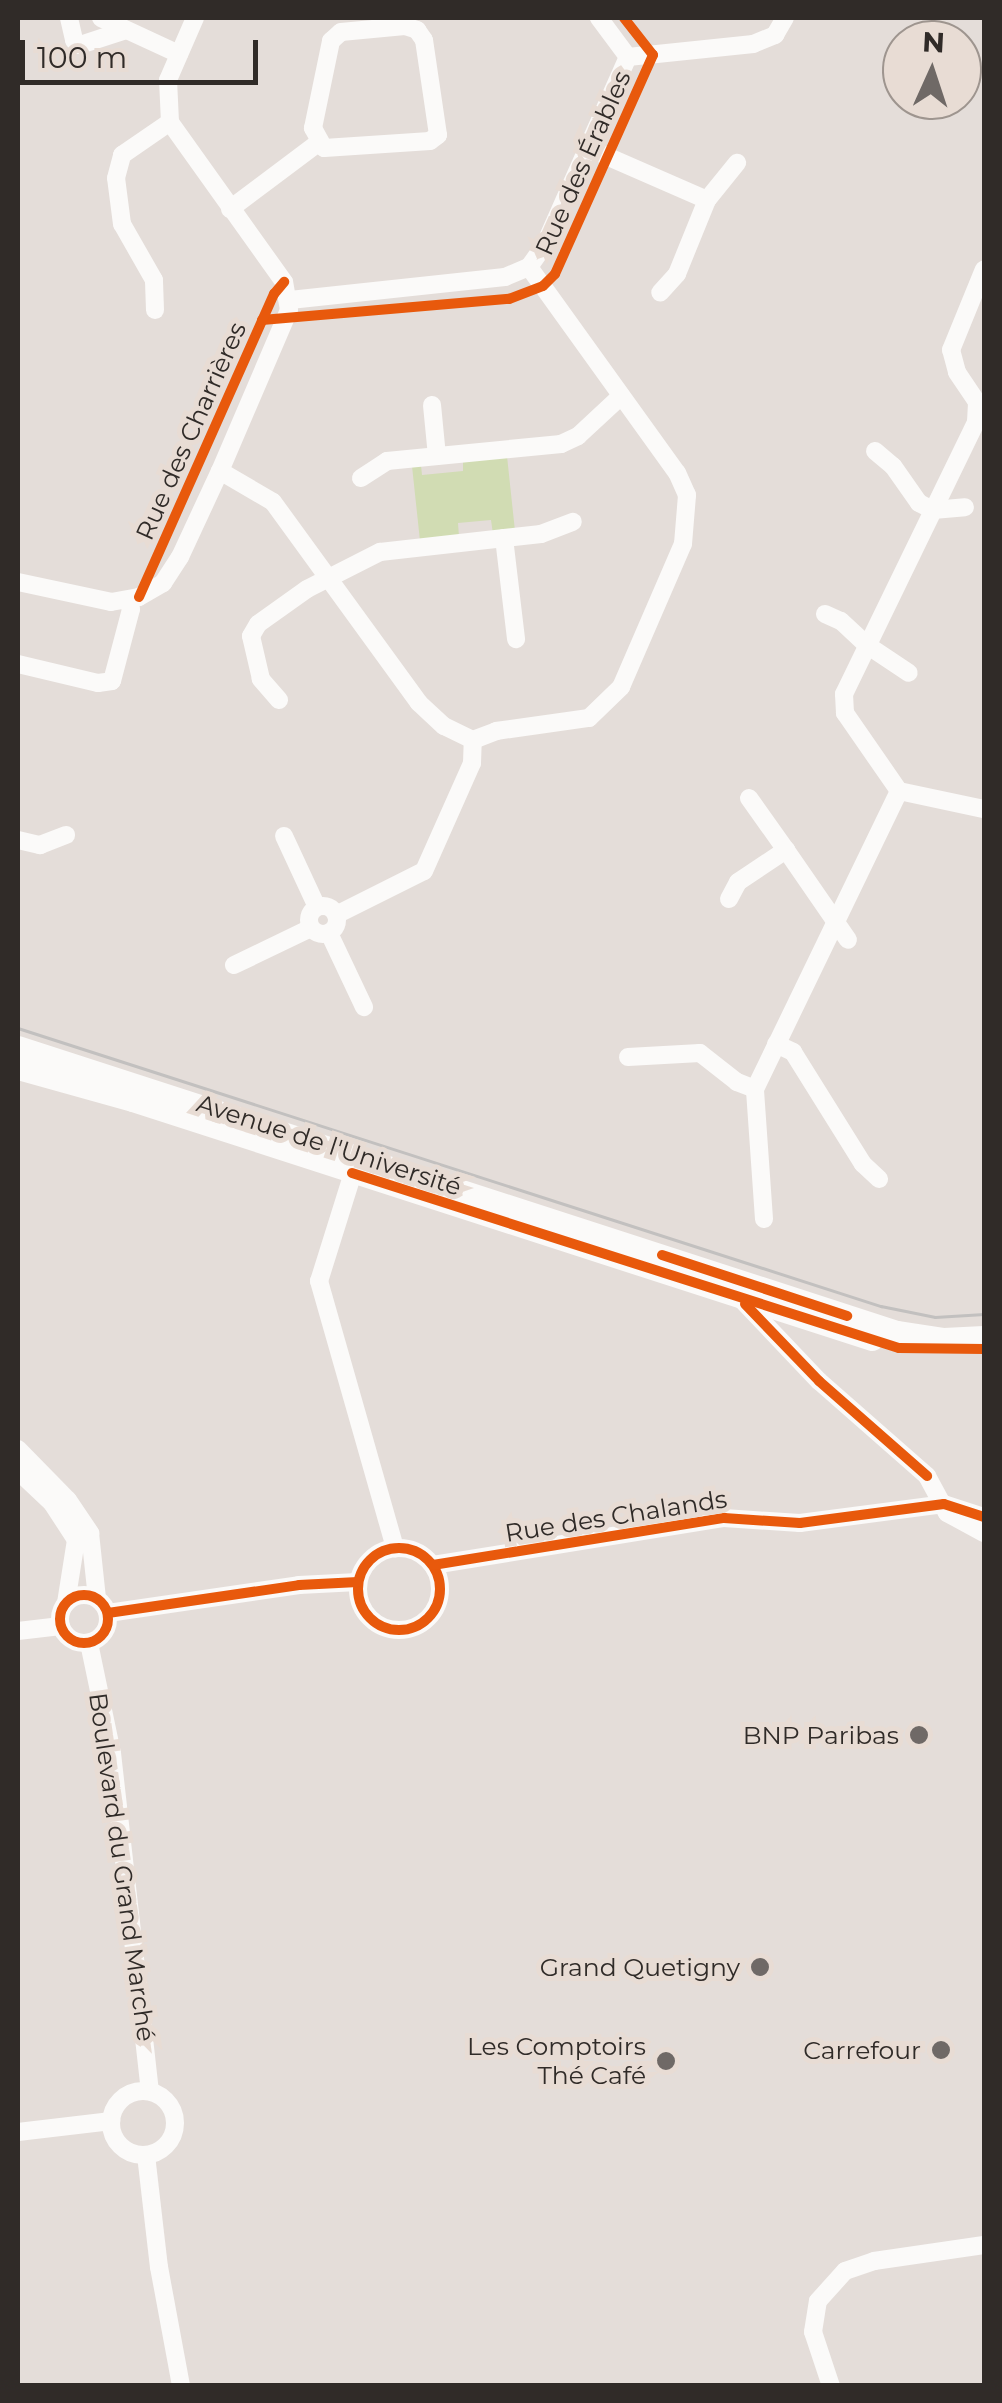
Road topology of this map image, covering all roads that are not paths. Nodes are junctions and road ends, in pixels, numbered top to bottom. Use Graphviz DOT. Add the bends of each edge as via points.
graph roads {
  1 [pos="69,18"];
  2 [pos="101,18"];
  3 [pos="195,18"];
  4 [pos="599,18"];
  5 [pos="785,18"];
  6 [pos="126,30"];
  7 [pos="179,54"];
  8 [pos="628,58"];
  9 [pos="170,122"];
  10 [pos="318,143"];
  11 [pos="588,148"];
  12 [pos="737,163"];
  13 [pos="707,200"];
  14 [pos="230,208"];
  15 [pos="529,266"];
  16 [pos="984,269"];
  17 [pos="660,292"];
  18 [pos="290,300"];
  19 [pos="155,310"];
  20 [pos="621,396"];
  21 [pos="432,405"];
  22 [pos="875,451"];
  23 [pos="437,456"];
  24 [pos="220,471"];
  25 [pos="362,478"];
  26 [pos="965,507"];
  27 [pos="933,510"];
  28 [pos="573,522"];
  29 [pos="504,538"];
  30 [pos="328,580"];
  31 [pos="18,582"];
  32 [pos="128,600"];
  33 [pos="824,614"];
  34 [pos="516,639"];
  35 [pos="867,645"];
  36 [pos="18,664"];
  37 [pos="909,673"];
  38 [pos="279,700"];
  39 [pos="473,740"];
  40 [pos="899,791"];
  41 [pos="750,798"];
  42 [pos="984,809"];
  43 [pos="66,835"];
  44 [pos="284,836"];
  45 [pos="18,840"];
  46 [pos="786,850"];
  47 [pos="729,899"];
  48 [pos="834,922"];
  49 [pos="326,925"];
  50 [pos="848,940"];
  51 [pos="234,965"];
  52 [pos="364,1008"];
  53 [pos="776,1044"];
  54 [pos="18,1047"];
  55 [pos="628,1057"];
  56 [pos="18,1068"];
  57 [pos="755,1089"];
  58 [pos="356,1164"];
  59 [pos="879,1179"];
  60 [pos="764,1219"];
  61 [pos="742,1300"];
  62 [pos="984,1338"];
  63 [pos="984,1349"];
  64 [pos="18,1449"];
  65 [pos="18,1472"];
  66 [pos="946,1509"];
  67 [pos="984,1517"];
  68 [pos="984,1533"];
  69 [pos="626,1534"];
  70 [pos="395,1548"];
  71 [pos="432,1567"];
  72 [pos="358,1582"];
  73 [pos="66,1602"];
  74 [pos="102,1605"];
  75 [pos="61,1626"];
  76 [pos="18,1631"];
  77 [pos="89,1643"];
  78 [pos="150,2091"];
  79 [pos="111,2121"];
  80 [pos="18,2132"];
  81 [pos="146,2155"];
  82 [pos="984,2245"];
  83 [pos="180,2386"];
  84 [pos="831,2386"];
  1 -- 6 [label="street" via="80,46"];
  2 -- 6 [label="street"];
  3 -- 7 [label="street"];
  4 -- 8 [label="street, Rue des Érables"];
  5 -- 8 [label="street, Rue des Érables" via="769,40"];
  6 -- 7 [label="street"];
  7 -- 9 [label="street" via="166,89"];
  8 -- 11 [label="street, Rue des Érables"];
  9 -- 14 [label="street"];
  9 -- 19 [label="street" via="122,155 116,178 122,224 154,280"];
  10 -- 10 [label="street" via="314,118 331,41 348,31 417,30 425,44 439,129 435,139 342,150"];
  10 -- 14 [label="street"];
  11 -- 13 [label="street, Rue des Érables"];
  11 -- 15 [label="street, Rue des Érables" via="546,244"];
  12 -- 13 [label="street"];
  13 -- 17 [label="street" via="678,274"];
  14 -- 18 [label="street"];
  15 -- 18 [label="street, Rue des Érables" via="506,277"];
  15 -- 20 [label="street"];
  16 -- 27 [label="street" via="951,350 976,402 976,422"];
  18 -- 24 [label="street, Rue des Charrières"];
  20 -- 23 [label="street" via="562,444"];
  20 -- 39 [label="street" via="677,473 688,510 683,544 610,703 580,722 496,731"];
  21 -- 23 [label="street"];
  22 -- 27 [label="street" via="914,499"];
  23 -- 25 [label="street" via="387,461"];
  24 -- 30 [label="street" via="267,496"];
  24 -- 32 [label="street, Rue des Charrières" via="172,572 152,592"];
  26 -- 27 [label="street"];
  27 -- 35 [label="street"];
  28 -- 29 [label="street"];
  29 -- 30 [label="street" via="380,552"];
  29 -- 34 [label="street"];
  30 -- 38 [label="street" via="254,629 250,642 261,679"];
  30 -- 39 [label="street" via="419,703"];
  31 -- 32 [label="street" via="94,600"];
  32 -- 36 [label="street" via="112,681"];
  33 -- 35 [label="street"];
  35 -- 37 [label="street"];
  35 -- 40 [label="street" via="844,708"];
  39 -- 49 [label="street" via="472,763 424,871"];
  40 -- 42 [label="street"];
  40 -- 48 [label="street"];
  41 -- 46 [label="street"];
  43 -- 45 [label="street" via="40,845"];
  44 -- 49 [label="street" via="318,908 328,907"];
  46 -- 47 [label="street" via="738,882"];
  46 -- 48 [label="street"];
  48 -- 50 [label="street"];
  48 -- 53 [label="street"];
  49 -- 51 [label="street"];
  49 -- 52 [label="street"];
  53 -- 57 [label="street"];
  53 -- 59 [label="street" via="793,1052"];
  54 -- 58 [label="main road, Avenue de l'Université"];
  55 -- 57 [label="street" via="700,1053"];
  56 -- 58 [label="main road, Avenue de l'Université"];
  57 -- 60 [label="street"];
  58 -- 61 [label="main road, Avenue de l'Université"];
  58 -- 62 [label="main road, Avenue de l'Université" via="897,1332"];
  58 -- 70 [label="street" via="321,1264 320,1298"];
  61 -- 63 [label="main road, Avenue de l'Université" via="900,1348"];
  61 -- 66 [label="street" via="819,1381 928,1476"];
  64 -- 74 [label="street" via="90,1533"];
  65 -- 73 [label="street" via="52,1503 76,1540"];
  66 -- 67 [label="street"];
  66 -- 68 [label="street"];
  66 -- 69 [label="street, Rue des Chalands" via="800,1524 724,1518"];
  69 -- 71 [label="street" via="602,1530"];
  69 -- 71 [label="street" via="624,1540"];
  70 -- 71 [label="street"];
  70 -- 72 [label="street" via="370,1558"];
  71 -- 72 [label="street" via="434,1611 414,1627 396,1630 369,1618"];
  72 -- 74 [label="street"];
  73 -- 74 [label="street" via="80,1595"];
  73 -- 75 [label="street"];
  74 -- 77 [label="street" via="105,1632"];
  75 -- 76 [label="street"];
  75 -- 77 [label="street" via="75,1642"];
  77 -- 78 [label="street, Boulevard du Grand Marché" via="112,1753"];
  78 -- 79 [label="street" via="119,2100"];
  78 -- 81 [label="street" via="168,2102 175,2122 164,2147"];
  79 -- 80 [label="street"];
  79 -- 81 [label="street" via="125,2150"];
  81 -- 83 [label="street"];
  82 -- 84 [label="street" via="844,2271 818,2302 814,2332"];
}
